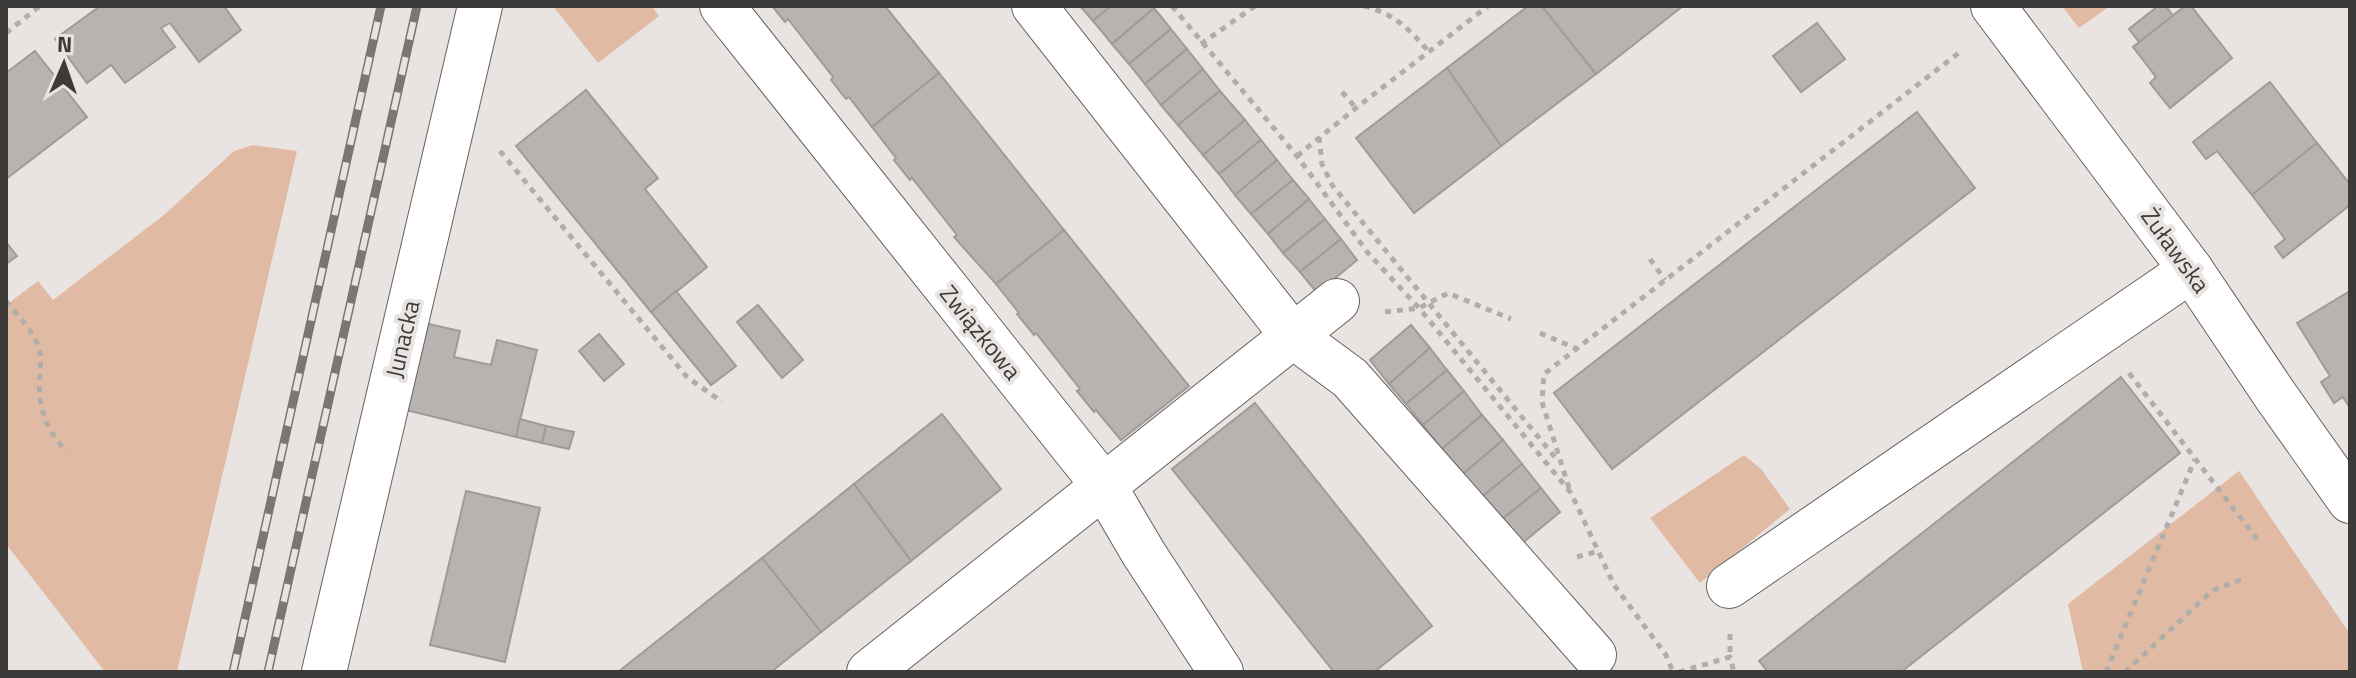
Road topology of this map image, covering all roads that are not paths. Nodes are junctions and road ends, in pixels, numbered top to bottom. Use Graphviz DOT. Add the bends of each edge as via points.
graph roads {
  1 [pos="480,6"];
  2 [pos="722,6"];
  3 [pos="1034,6"];
  4 [pos="1993,6"];
  5 [pos="2191,270"];
  6 [pos="1337,301"];
  7 [pos="1293,336"];
  8 [pos="1104,486"];
  9 [pos="2350,501"];
  10 [pos="1729,586"];
  11 [pos="1594,655"];
  12 [pos="324,672"];
  13 [pos="869,672"];
  14 [pos="1221,672"];
  1 -- 12 [label="street, Junacka"];
  2 -- 8 [label="street, Związkowa"];
  3 -- 7 [label="street"];
  4 -- 5 [label="street, Żuławska"];
  5 -- 9 [label="street, Żuławska"];
  5 -- 10 [label="street"];
  6 -- 7 [label="street"];
  7 -- 8 [label="street"];
  7 -- 11 [label="street" via="1350,378"];
  8 -- 13 [label="street"];
  8 -- 14 [label="street, Związkowa"];
}
